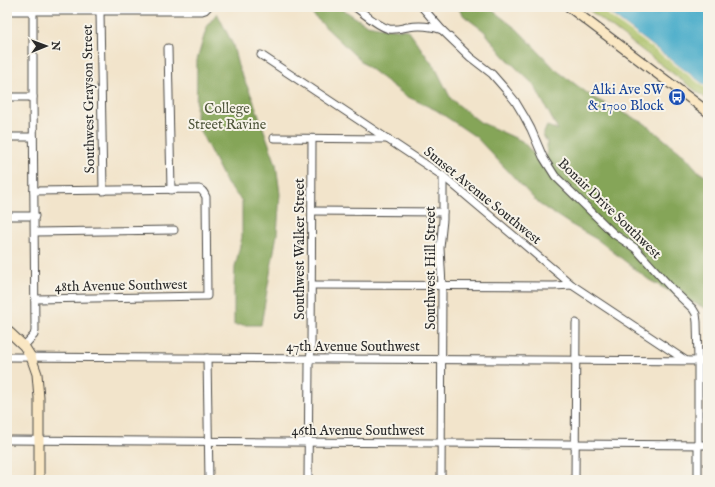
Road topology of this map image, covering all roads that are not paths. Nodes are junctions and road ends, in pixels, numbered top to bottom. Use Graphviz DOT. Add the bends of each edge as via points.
graph roads {
  1 [pos="355,7"];
  2 [pos="422,7"];
  3 [pos="569,7"];
  4 [pos="33,9"];
  5 [pos="100,9"];
  6 [pos="205,9"];
  7 [pos="7,11"];
  8 [pos="442,30"];
  9 [pos="168,48"];
  10 [pos="261,55"];
  11 [pos="7,97"];
  12 [pos="33,98"];
  13 [pos="708,112"];
  14 [pos="7,137"];
  15 [pos="34,137"];
  16 [pos="274,138"];
  17 [pos="312,139"];
  18 [pos="388,139"];
  19 [pos="443,176"];
  20 [pos="171,190"];
  21 [pos="34,191"];
  22 [pos="103,191"];
  23 [pos="312,211"];
  24 [pos="443,212"];
  25 [pos="7,216"];
  26 [pos="35,216"];
  27 [pos="174,230"];
  28 [pos="35,232"];
  29 [pos="312,285"];
  30 [pos="572,285"];
  31 [pos="442,286"];
  32 [pos="36,299"];
  33 [pos="576,323"];
  34 [pos="7,330"];
  35 [pos="24,346"];
  36 [pos="7,357"];
  37 [pos="31,357"];
  38 [pos="207,358"];
  39 [pos="310,359"];
  40 [pos="442,360"];
  41 [pos="576,360"];
  42 [pos="685,360"];
  43 [pos="698,360"];
  44 [pos="708,361"];
  45 [pos="7,440"];
  46 [pos="40,440"];
  47 [pos="209,442"];
  48 [pos="308,443"];
  49 [pos="442,443"];
  50 [pos="576,444"];
  51 [pos="698,445"];
  52 [pos="708,445"];
  53 [pos="39,480"];
  54 [pos="209,480"];
  55 [pos="308,480"];
  56 [pos="441,480"];
  57 [pos="575,480"];
  58 [pos="698,480"];
  1 -- 8 [label="street" via="388,29 425,26"];
  2 -- 8 [label="street, Bonair Drive Southwest"];
  3 -- 13 [label="main road"];
  4 -- 5 [label="street"];
  4 -- 7 [label="street"];
  4 -- 12 [label="street"];
  5 -- 6 [label="street"];
  5 -- 22 [label="street, Southwest Grayson Street"];
  8 -- 43 [label="street, Bonair Drive Southwest" via="492,74 506,90 524,116 542,157 555,176 614,234 635,248 693,309 697,318"];
  9 -- 20 [label="street"];
  10 -- 18 [label="street, Sunset Avenue Southwest"];
  11 -- 12 [label="street"];
  12 -- 15 [label="street"];
  14 -- 15 [label="street"];
  15 -- 21 [label="street"];
  16 -- 17 [label="street"];
  17 -- 18 [label="street"];
  17 -- 23 [label="street, Southwest Walker Street"];
  18 -- 19 [label="street, Sunset Avenue Southwest"];
  19 -- 24 [label="street, Southwest Hill Street"];
  19 -- 30 [label="street, Sunset Avenue Southwest"];
  20 -- 22 [label="street"];
  20 -- 32 [label="street, 48th Avenue Southwest" via="199,189 206,197 207,296"];
  21 -- 22 [label="street"];
  21 -- 26 [label="street"];
  23 -- 24 [label="street"];
  23 -- 29 [label="street, Southwest Walker Street"];
  24 -- 31 [label="street, Southwest Hill Street" via="440,248"];
  25 -- 26 [label="street"];
  26 -- 28 [label="street"];
  27 -- 28 [label="street"];
  28 -- 32 [label="street"];
  29 -- 31 [label="street"];
  29 -- 39 [label="street, Southwest Walker Street"];
  30 -- 31 [label="street"];
  30 -- 42 [label="street, Sunset Avenue Southwest"];
  31 -- 40 [label="street, Southwest Hill Street"];
  32 -- 35 [label="street" via="34,335"];
  33 -- 41 [label="street"];
  34 -- 35 [label="main road"];
  35 -- 37 [label="main road"];
  36 -- 37 [label="street, 47th Avenue Southwest"];
  37 -- 38 [label="street, 47th Avenue Southwest"];
  37 -- 46 [label="main road" via="38,382"];
  38 -- 39 [label="street, 47th Avenue Southwest"];
  38 -- 47 [label="street"];
  39 -- 40 [label="street, 47th Avenue Southwest"];
  39 -- 48 [label="street, Southwest Walker Street"];
  40 -- 41 [label="street, 47th Avenue Southwest"];
  40 -- 49 [label="street, Southwest Hill Street"];
  41 -- 42 [label="street, 47th Avenue Southwest"];
  41 -- 50 [label="street"];
  42 -- 43 [label="street, 47th Avenue Southwest"];
  43 -- 44 [label="street"];
  43 -- 51 [label="street, Bonair Drive Southwest"];
  45 -- 46 [label="street, 46th Avenue Southwest"];
  46 -- 47 [label="street, 46th Avenue Southwest"];
  46 -- 53 [label="main road"];
  47 -- 48 [label="street, 46th Avenue Southwest"];
  47 -- 54 [label="street"];
  48 -- 49 [label="street, 46th Avenue Southwest"];
  48 -- 55 [label="street, Southwest Walker Street"];
  49 -- 50 [label="street, 46th Avenue Southwest"];
  49 -- 56 [label="street, Southwest Hill Street"];
  50 -- 51 [label="street, 46th Avenue Southwest"];
  50 -- 57 [label="street"];
  51 -- 52 [label="street, 46th Avenue Southwest"];
  51 -- 58 [label="street, Bonair Drive Southwest"];
}
